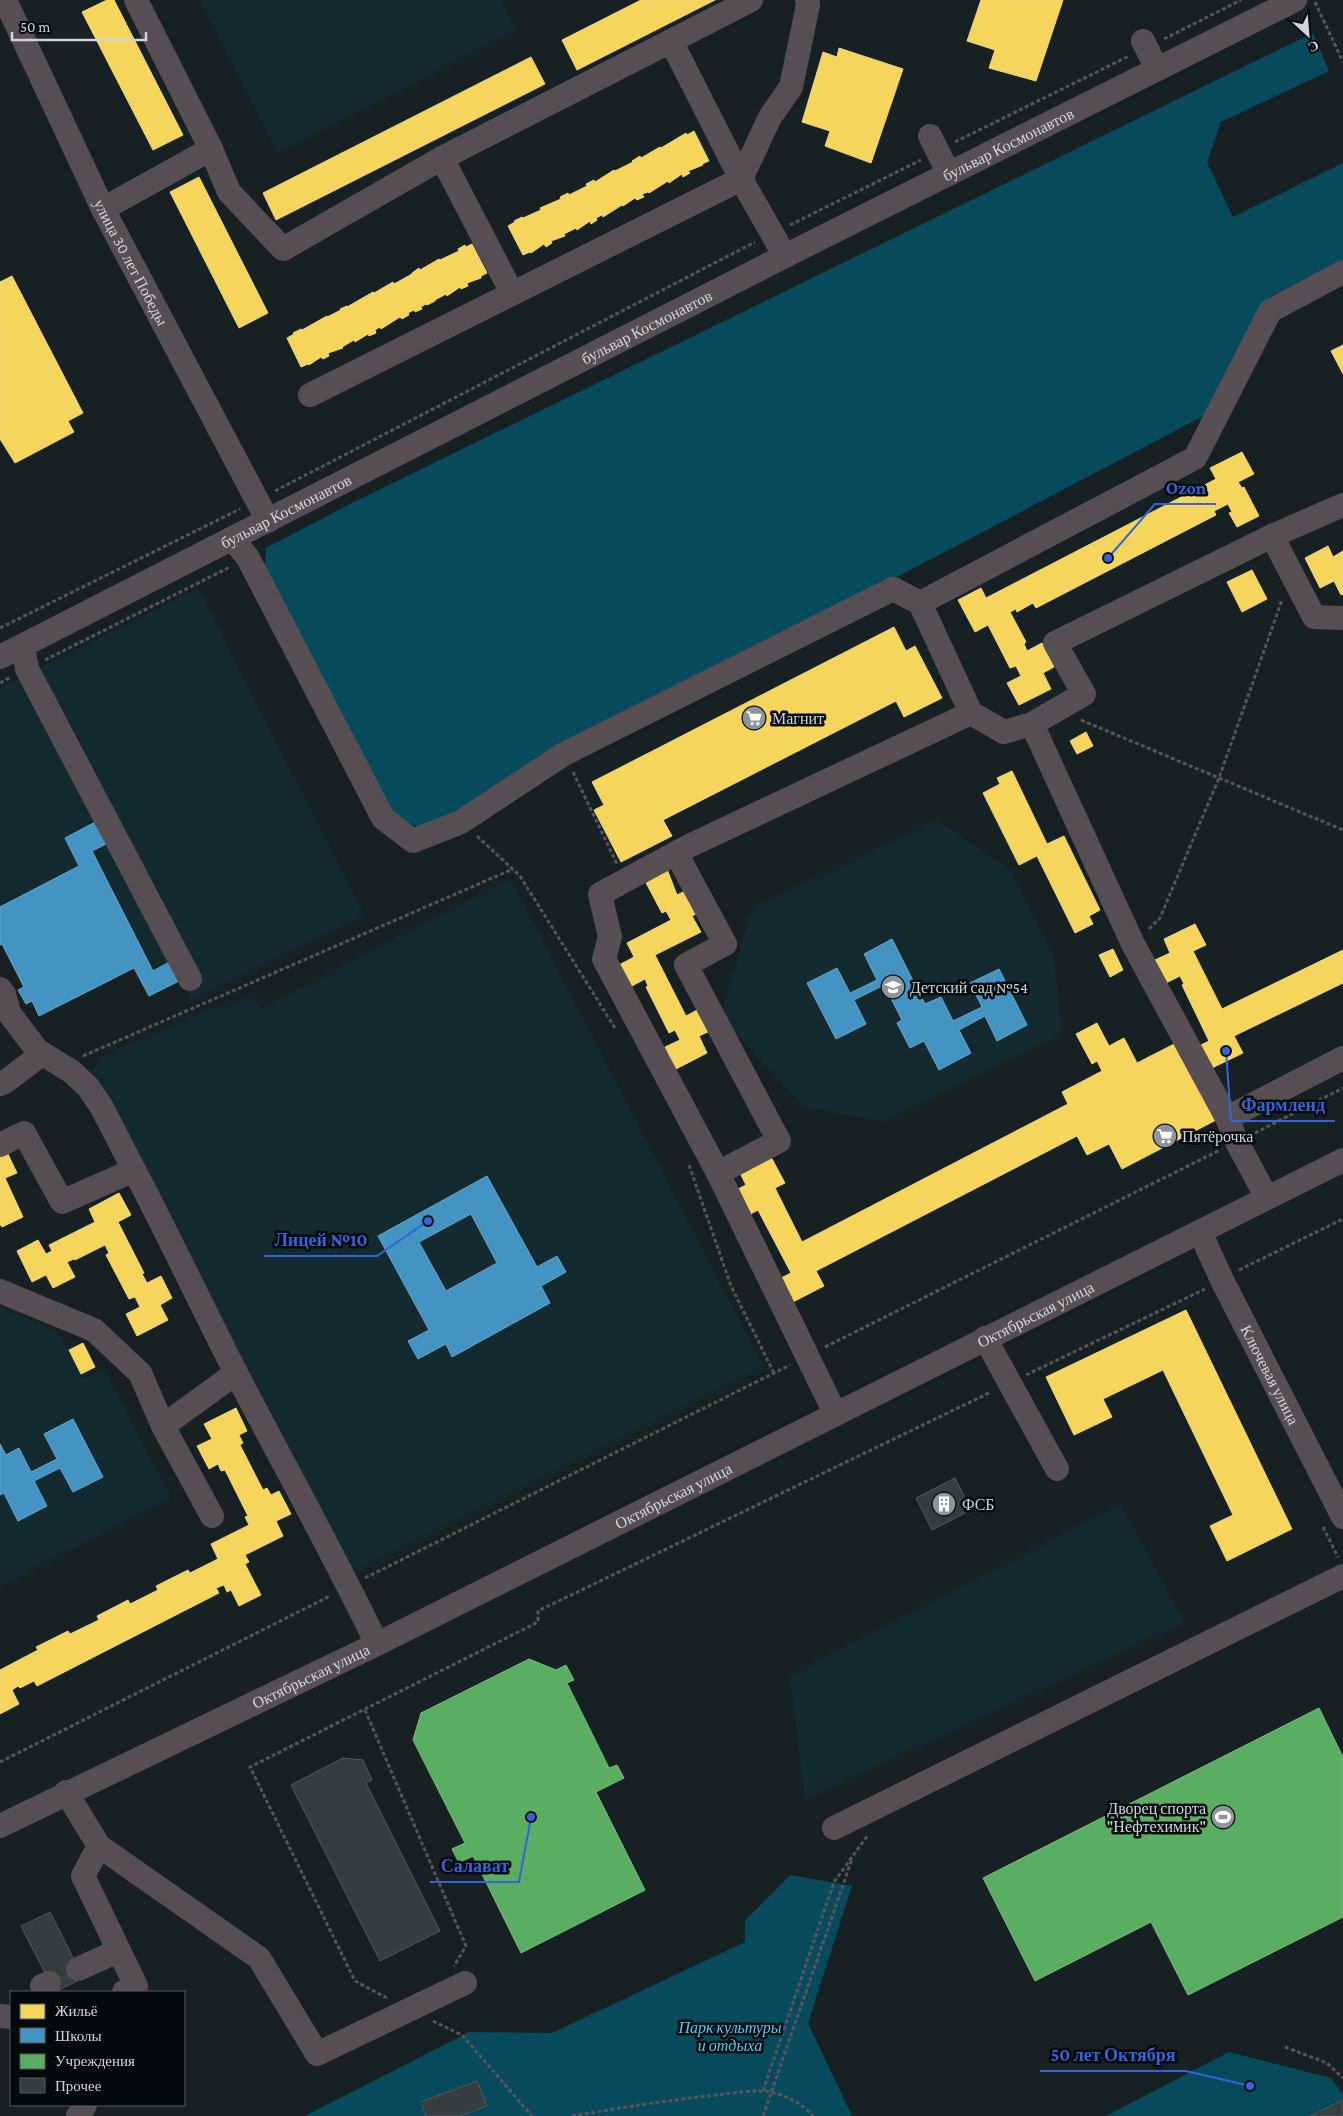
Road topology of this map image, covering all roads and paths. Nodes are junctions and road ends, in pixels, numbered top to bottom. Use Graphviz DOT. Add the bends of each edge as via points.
graph roads {
  1 [pos="5,0"];
  2 [pos="136,0"];
  3 [pos="751,0"];
  4 [pos="807,0"];
  5 [pos="1241,0"];
  6 [pos="1295,0"];
  7 [pos="1314,0"];
  8 [pos="671,41"];
  9 [pos="1145,44"];
  10 [pos="1343,62"];
  11 [pos="1157,69"];
  12 [pos="934,144"];
  13 [pos="211,149"];
  14 [pos="442,158"];
  15 [pos="949,174"];
  16 [pos="741,179"];
  17 [pos="103,209"];
  18 [pos="774,233"];
  19 [pos="785,256"];
  20 [pos="1343,272"];
  21 [pos="512,293"];
  22 [pos="310,394"];
  23 [pos="256,501"];
  24 [pos="1343,505"];
  25 [pos="268,521"];
  26 [pos="1272,536"];
  27 [pos="233,539"];
  28 [pos="248,558"];
  29 [pos="1292,574"];
  30 [pos="920,603"];
  31 [pos="1343,618"];
  32 [pos="0,628"];
  33 [pos="23,646"];
  34 [pos="0,657"];
  35 [pos="27,669"];
  36 [pos="0,683"];
  37 [pos="1057,709"];
  38 [pos="972,713"];
  39 [pos="1032,724"];
  40 [pos="564,754"];
  41 [pos="1219,778"];
  42 [pos="461,822"];
  43 [pos="1343,830"];
  44 [pos="676,853"];
  45 [pos="513,869"];
  46 [pos="625,880"];
  47 [pos="1133,944"];
  48 [pos="190,979"];
  49 [pos="0,989"];
  50 [pos="5,1016"];
  51 [pos="621,1036"];
  52 [pos="1343,1058"];
  53 [pos="52,1060"];
  54 [pos="0,1084"];
  55 [pos="1343,1088"];
  56 [pos="1227,1118"];
  57 [pos="1237,1142"];
  58 [pos="0,1145"];
  59 [pos="686,1158"];
  60 [pos="1343,1160"];
  61 [pos="134,1170"];
  62 [pos="718,1173"];
  63 [pos="1267,1198"];
  64 [pos="1343,1219"];
  65 [pos="1200,1232"];
  66 [pos="1222,1280"];
  67 [pos="0,1291"];
  68 [pos="985,1338"];
  69 [pos="807,1356"];
  70 [pos="774,1373"];
  71 [pos="236,1374"];
  72 [pos="1010,1383"];
  73 [pos="835,1413"];
  74 [pos="163,1426"];
  75 [pos="1057,1469"];
  76 [pos="212,1516"];
  77 [pos="1343,1516"];
  78 [pos="1343,1576"];
  79 [pos="349,1586"];
  80 [pos="377,1644"];
  81 [pos="365,1710"];
  82 [pos="0,1762"];
  83 [pos="66,1792"];
  84 [pos="1,1823"];
  85 [pos="868,1823"];
  86 [pos="834,1828"];
  87 [pos="99,1846"];
  88 [pos="853,1854"];
  89 [pos="118,1951"];
  90 [pos="78,1969"];
  91 [pos="465,1983"];
  92 [pos="126,1991"];
  93 [pos="435,1997"];
  94 [pos="410,2009"];
  95 [pos="1285,2047"];
  96 [pos="1343,2078"];
  97 [pos="763,2092"];
  98 [pos="771,2092"];
  99 [pos="532,2116"];
  100 [pos="572,2116"];
  101 [pos="763,2116"];
  102 [pos="813,2116"];
  1 -- 17 [label="street, улица 30 лет Победы"];
  2 -- 13 [label="street"];
  3 -- 8 [label="street"];
  4 -- 16 [label="street" via="791,87 770,117"];
  5 -- 9 [label="path"];
  6 -- 11 [label="street, бульвар Космонавтов"];
  7 -- 10 [label="path"];
  8 -- 14 [label="street"];
  8 -- 16 [label="street"];
  9 -- 11 [label="street"];
  9 -- 12 [label="path"];
  11 -- 15 [label="street, бульвар Космонавтов"];
  12 -- 15 [label="street"];
  12 -- 18 [label="path"];
  13 -- 14 [label="street" via="229,192 282,249"];
  13 -- 17 [label="street"];
  14 -- 21 [label="street"];
  15 -- 19 [label="street, бульвар Космонавтов"];
  16 -- 18 [label="street"];
  16 -- 21 [label="street"];
  17 -- 23 [label="street, улица 30 лет Победы"];
  18 -- 19 [label="street"];
  18 -- 23 [label="path"];
  19 -- 25 [label="street, бульвар Космонавтов"];
  20 -- 30 [label="street" via="1270,311 1195,458"];
  21 -- 22 [label="street"];
  23 -- 25 [label="street, улица 30 лет Победы"];
  23 -- 32 [label="path"];
  24 -- 26 [label="street"];
  25 -- 27 [label="street, бульвар Космонавтов"];
  26 -- 29 [label="street"];
  26 -- 37 [label="street" via="1055,642 1084,694"];
  27 -- 28 [label="street"];
  27 -- 33 [label="street, бульвар Космонавтов"];
  28 -- 35 [label="path"];
  28 -- 42 [label="street" via="383,818 413,841"];
  29 -- 31 [label="street" via="1314,617"];
  29 -- 41 [label="path"];
  30 -- 38 [label="street"];
  30 -- 40 [label="street" via="893,589"];
  33 -- 34 [label="street, бульвар Космонавтов"];
  33 -- 35 [label="street"];
  35 -- 36 [label="path"];
  35 -- 48 [label="street"];
  37 -- 39 [label="street"];
  37 -- 41 [label="path"];
  38 -- 39 [label="street" via="1004,732"];
  38 -- 44 [label="street"];
  39 -- 47 [label="street"];
  40 -- 42 [label="street"];
  40 -- 46 [label="path"];
  41 -- 43 [label="path"];
  41 -- 47 [label="path" via="1160,918"];
  42 -- 45 [label="path"];
  44 -- 46 [label="street"];
  44 -- 62 [label="street" via="725,944 686,965 779,1141"];
  45 -- 51 [label="path"];
  45 -- 53 [label="path"];
  46 -- 62 [label="street" via="600,894 610,937 604,959"];
  47 -- 56 [label="street"];
  49 -- 50 [label="street" via="4,994"];
  50 -- 53 [label="street" via="37,1050"];
  52 -- 56 [label="street"];
  53 -- 54 [label="street"];
  53 -- 61 [label="street" via="88,1087"];
  55 -- 57 [label="path"];
  56 -- 57 [label="street"];
  57 -- 63 [label="street"];
  57 -- 69 [label="path"];
  58 -- 61 [label="street" via="24,1133 62,1202"];
  59 -- 70 [label="path" via="731,1286"];
  60 -- 63 [label="street, Октябрьская улица"];
  61 -- 71 [label="street"];
  62 -- 69 [label="street"];
  63 -- 65 [label="street, Октябрьская улица"];
  64 -- 66 [label="path"];
  65 -- 66 [label="street, Ключевая улица"];
  65 -- 68 [label="street, Октябрьская улица"];
  66 -- 72 [label="path"];
  66 -- 77 [label="street, Ключевая улица"];
  67 -- 74 [label="street" via="94,1330 140,1373"];
  68 -- 72 [label="street"];
  68 -- 73 [label="street, Октябрьская улица"];
  69 -- 70 [label="path"];
  69 -- 73 [label="street"];
  70 -- 79 [label="path"];
  71 -- 74 [label="street"];
  71 -- 79 [label="street"];
  72 -- 75 [label="street"];
  72 -- 81 [label="path" via="538,1611 538,1622"];
  73 -- 80 [label="street, Октябрьская улица"];
  74 -- 76 [label="street"];
  78 -- 85 [label="street"];
  79 -- 80 [label="street"];
  79 -- 82 [label="path"];
  80 -- 83 [label="street, Октябрьская улица"];
  81 -- 93 [label="path" via="466,1946"];
  81 -- 94 [label="path" via="250,1767 355,1981"];
  83 -- 84 [label="street, Октябрьская улица"];
  83 -- 87 [label="street"];
  85 -- 86 [label="street"];
  85 -- 88 [label="path"];
  85 -- 88 [label="path"];
  87 -- 89 [label="street" via="83,1876"];
  87 -- 94 [label="street" via="259,1958 317,2054"];
  88 -- 97 [label="path" via="834,1882"];
  88 -- 98 [label="path"];
  89 -- 90 [label="street"];
  89 -- 92 [label="street" via="136,1986"];
  91 -- 93 [label="street"];
  93 -- 94 [label="street"];
  94 -- 99 [label="path" via="462,2036"];
  95 -- 96 [label="path" via="1327,2063"];
  97 -- 98 [label="path"];
  97 -- 100 [label="path" via="664,2100"];
  98 -- 101 [label="path"];
  98 -- 102 [label="path" via="801,2106"];
}
